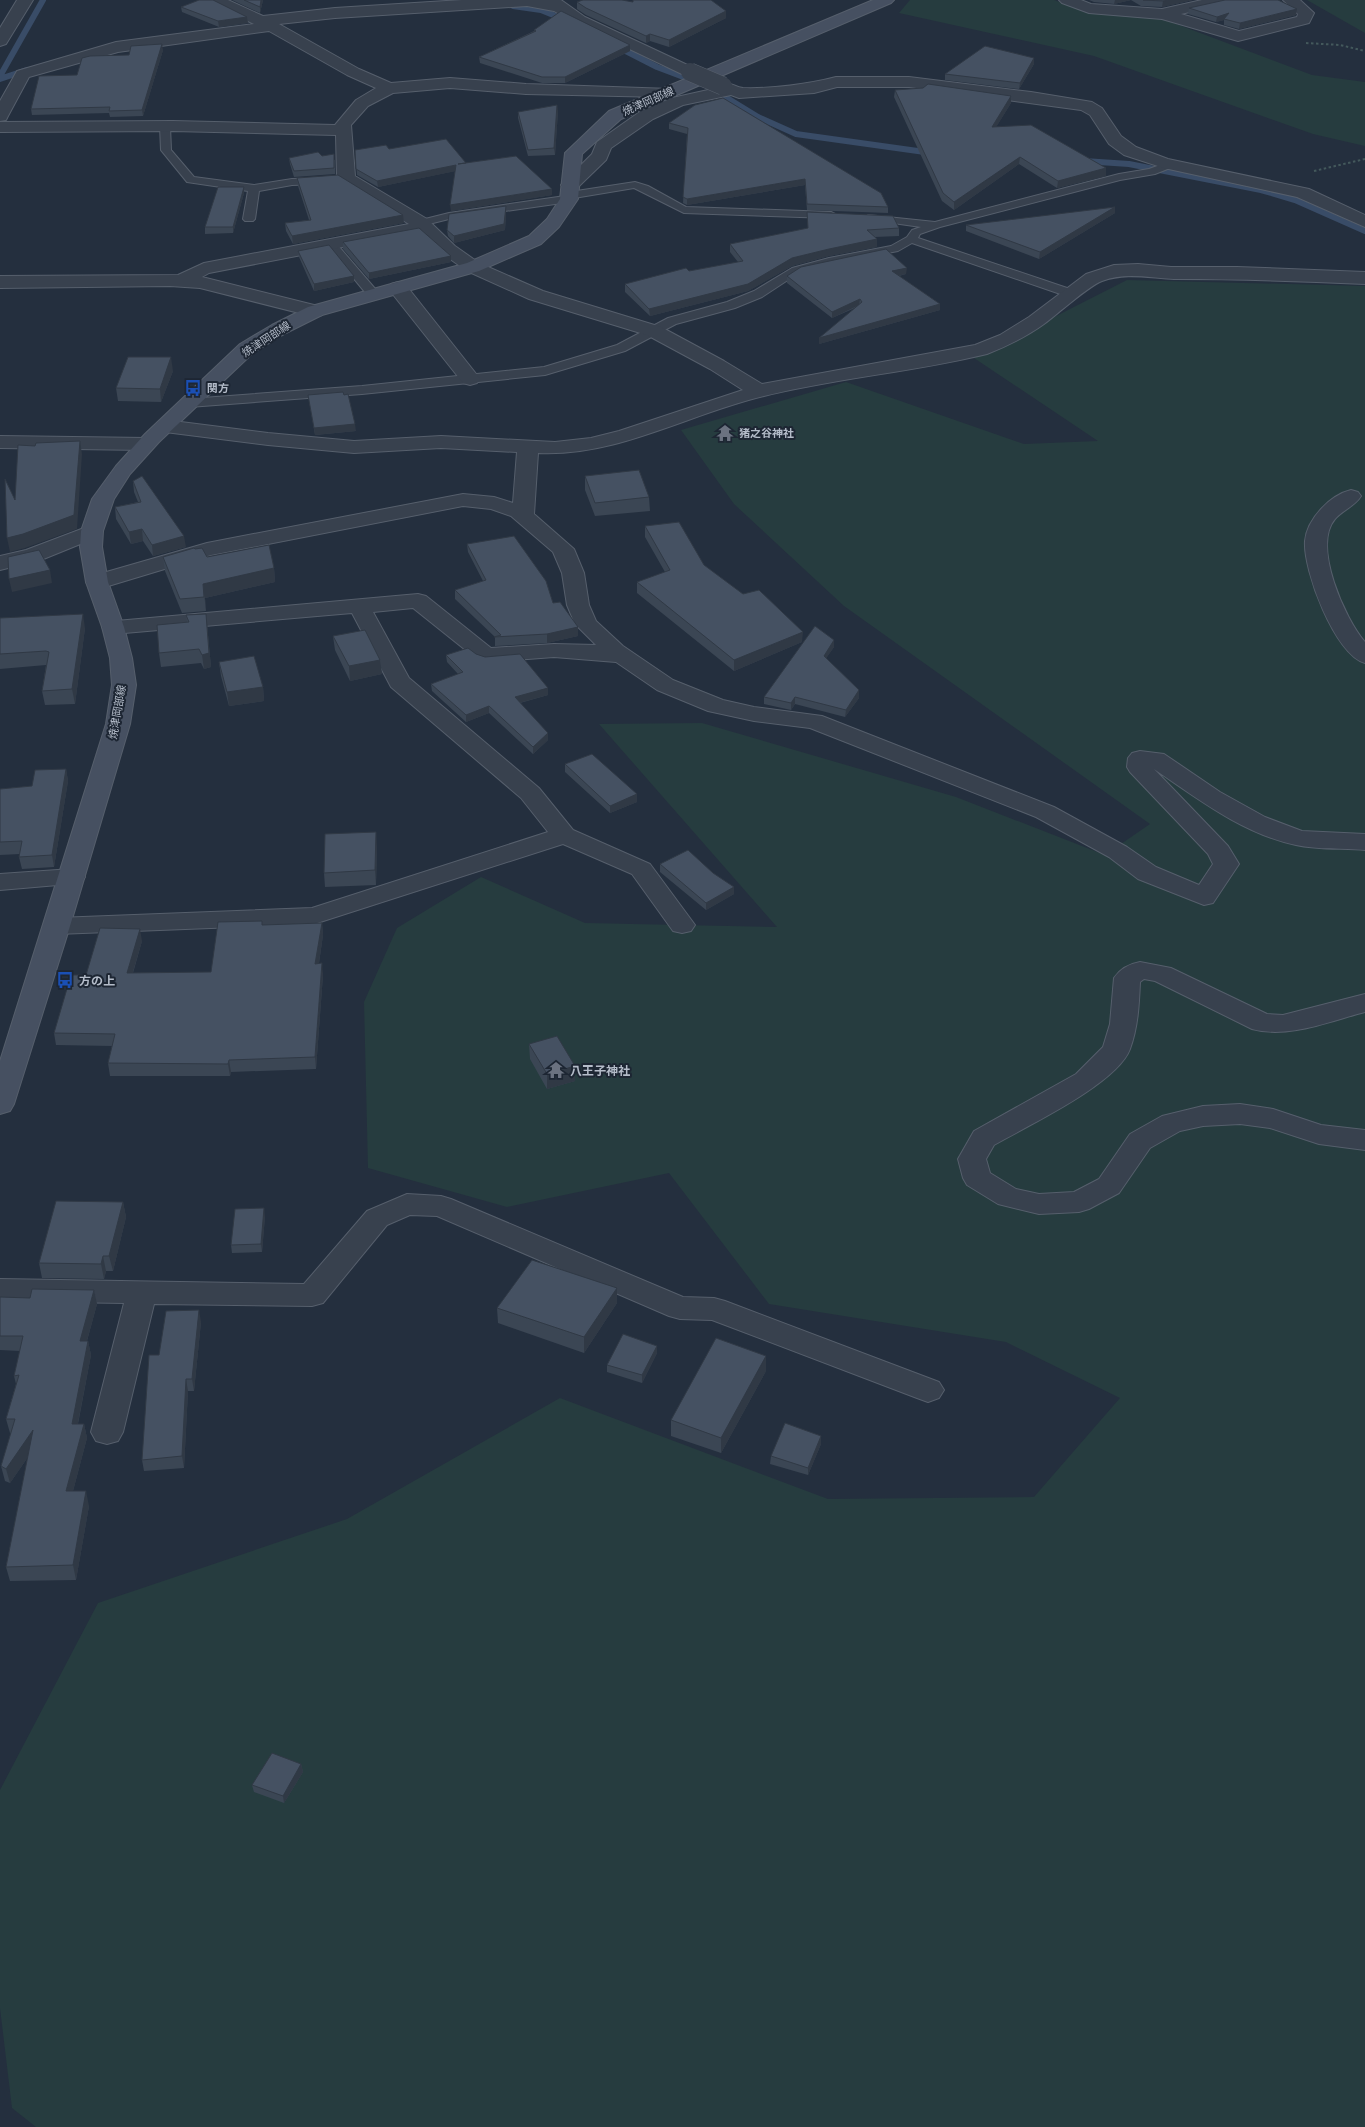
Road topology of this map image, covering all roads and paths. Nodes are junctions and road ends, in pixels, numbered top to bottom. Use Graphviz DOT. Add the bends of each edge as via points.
graph roads {
  1 [pos="8,0"];
  2 [pos="25,0"];
  3 [pos="35,0"];
  4 [pos="40,0"];
  5 [pos="216,0"];
  6 [pos="886,0"];
  7 [pos="1067,0"];
  8 [pos="1223,0"];
  9 [pos="1291,0"];
  10 [pos="556,4"];
  11 [pos="1162,14"];
  12 [pos="266,24"];
  13 [pos="0,41"];
  14 [pos="389,88"];
  15 [pos="728,88"];
  16 [pos="666,92"];
  17 [pos="0,116"];
  18 [pos="165,126"];
  19 [pos="0,127"];
  20 [pos="344,130"];
  21 [pos="1171,164"];
  22 [pos="338,179"];
  23 [pos="254,188"];
  24 [pos="569,193"];
  25 [pos="840,216"];
  26 [pos="860,216"];
  27 [pos="249,219"];
  28 [pos="1365,222"];
  29 [pos="423,224"];
  30 [pos="936,225"];
  31 [pos="911,239"];
  32 [pos="331,244"];
  33 [pos="473,267"];
  34 [pos="1365,278"];
  35 [pos="180,281"];
  36 [pos="0,282"];
  37 [pos="398,288"];
  38 [pos="374,294"];
  39 [pos="1072,294"];
  40 [pos="315,311"];
  41 [pos="654,331"];
  42 [pos="470,379"];
  43 [pos="759,391"];
  44 [pos="189,403"];
  45 [pos="165,426"];
  46 [pos="0,442"];
  47 [pos="146,444"];
  48 [pos="528,446"];
  49 [pos="1351,496"];
  50 [pos="523,517"];
  51 [pos="92,531"];
  52 [pos="0,563"];
  53 [pos="96,582"];
  54 [pos="359,606"];
  55 [pos="113,627"];
  56 [pos="623,656"];
  57 [pos="1365,656"];
  58 [pos="564,835"];
  59 [pos="1365,842"];
  60 [pos="72,877"];
  61 [pos="0,882"];
  62 [pos="682,925"];
  63 [pos="57,926"];
  64 [pos="1365,1003"];
  65 [pos="0,1104"];
  66 [pos="1365,1140"];
  67 [pos="0,1290"];
  68 [pos="142,1292"];
  69 [pos="928,1390"];
  70 [pos="107,1432"];
  1 -- 2 [label="street"];
  2 -- 3 [label="street"];
  2 -- 13 [label="street"];
  3 -- 4 [label="street"];
  5 -- 12 [label="street"];
  6 -- 16 [label="main road, 焼津岡部線"];
  7 -- 11 [label="street" via="1089,8"];
  8 -- 11 [label="street"];
  9 -- 11 [label="street" via="1306,13 1304,20 1238,36"];
  10 -- 12 [label="street" via="502,2 335,13"];
  10 -- 15 [label="street, bridge" via="663,61"];
  12 -- 14 [label="street"];
  12 -- 17 [label="street" via="116,47 24,74"];
  14 -- 16 [label="street" via="450,83 526,89"];
  14 -- 20 [label="street" via="362,103 343,124"];
  15 -- 21 [label="street" via="739,93 814,88 836,82 900,82 1077,104 1096,112 1115,140 1130,151"];
  15 -- 24 [label="street" via="678,101 647,115 603,146 600,156"];
  16 -- 24 [label="main road, 焼津岡部線" via="615,115 574,153"];
  18 -- 19 [label="street"];
  18 -- 20 [label="street"];
  18 -- 23 [label="lane" via="166,150 191,180"];
  20 -- 22 [label="street"];
  21 -- 28 [label="street" via="1303,193"];
  21 -- 30 [label="lane" via="1151,172 1119,177"];
  22 -- 23 [label="lane"];
  22 -- 29 [label="street"];
  23 -- 27 [label="lane"];
  24 -- 25 [label="lane" via="635,185 684,210"];
  24 -- 29 [label="lane"];
  24 -- 33 [label="main road, 焼津岡部線" via="554,222 535,240"];
  26 -- 30 [label="lane"];
  29 -- 32 [label="street"];
  29 -- 33 [label="street" via="449,250"];
  30 -- 31 [label="lane" via="916,232"];
  31 -- 39 [label="lane"];
  31 -- 41 [label="lane" via="894,249 796,270 758,294 672,321"];
  32 -- 35 [label="street" via="204,270"];
  32 -- 38 [label="lane"];
  33 -- 37 [label="main road, 焼津岡部線"];
  33 -- 41 [label="street" via="536,295"];
  34 -- 39 [label="street" via="1138,270 1093,278"];
  35 -- 36 [label="street"];
  35 -- 40 [label="street" via="226,287"];
  37 -- 38 [label="main road, 焼津岡部線"];
  37 -- 42 [label="street"];
  38 -- 40 [label="main road, 焼津岡部線"];
  39 -- 43 [label="street" via="1007,339 980,350"];
  40 -- 44 [label="main road, 焼津岡部線" via="248,348"];
  41 -- 42 [label="lane" via="621,348 573,364 545,371"];
  41 -- 43 [label="street"];
  42 -- 44 [label="lane"];
  43 -- 48 [label="street" via="591,444 554,448"];
  44 -- 45 [label="main road, 焼津岡部線"];
  45 -- 47 [label="main road, 焼津岡部線"];
  45 -- 48 [label="street" via="268,440 354,447 441,442"];
  46 -- 47 [label="street"];
  47 -- 51 [label="main road, 焼津岡部線" via="103,499"];
  48 -- 50 [label="street"];
  49 -- 57 [label="street" via="1325,517 1316,539 1316,557 1325,587 1347,635"];
  50 -- 53 [label="street" via="494,503 463,500 207,549"];
  50 -- 56 [label="street" via="562,549 573,573 578,605 586,624"];
  51 -- 52 [label="street" via="33,555"];
  51 -- 53 [label="main road, 焼津岡部線" via="90,547"];
  53 -- 55 [label="main road, 焼津岡部線"];
  54 -- 55 [label="street"];
  54 -- 56 [label="street" via="418,601 486,654 556,649"];
  54 -- 58 [label="street" via="398,682 530,793"];
  55 -- 60 [label="main road, 焼津岡部線" via="124,685 118,724"];
  56 -- 59 [label="street" via="665,685 716,706 814,721 1045,812 1118,852 1147,873 1204,897 1226,864 1219,851 1139,767 1140,758 1156,759 1211,797 1256,822 1298,838"];
  58 -- 62 [label="street" via="641,869"];
  58 -- 63 [label="street" via="314,916"];
  60 -- 61 [label="street"];
  60 -- 63 [label="main road, 焼津岡部線"];
  63 -- 65 [label="main road, 焼津岡部線"];
  64 -- 66 [label="street" via="1284,1024 1262,1023 1162,974 1140,970 1127,978 1124,1024 1116,1051 1086,1081 984,1138 972,1159 977,1178 1008,1196 1049,1204 1079,1202 1109,1186 1140,1141 1172,1124 1203,1116 1240,1114 1273,1119 1319,1134"];
  67 -- 68 [label="street"];
  68 -- 69 [label="street" via="312,1295 378,1218 408,1204 442,1206 680,1308 714,1309"];
  68 -- 70 [label="street"];
}
